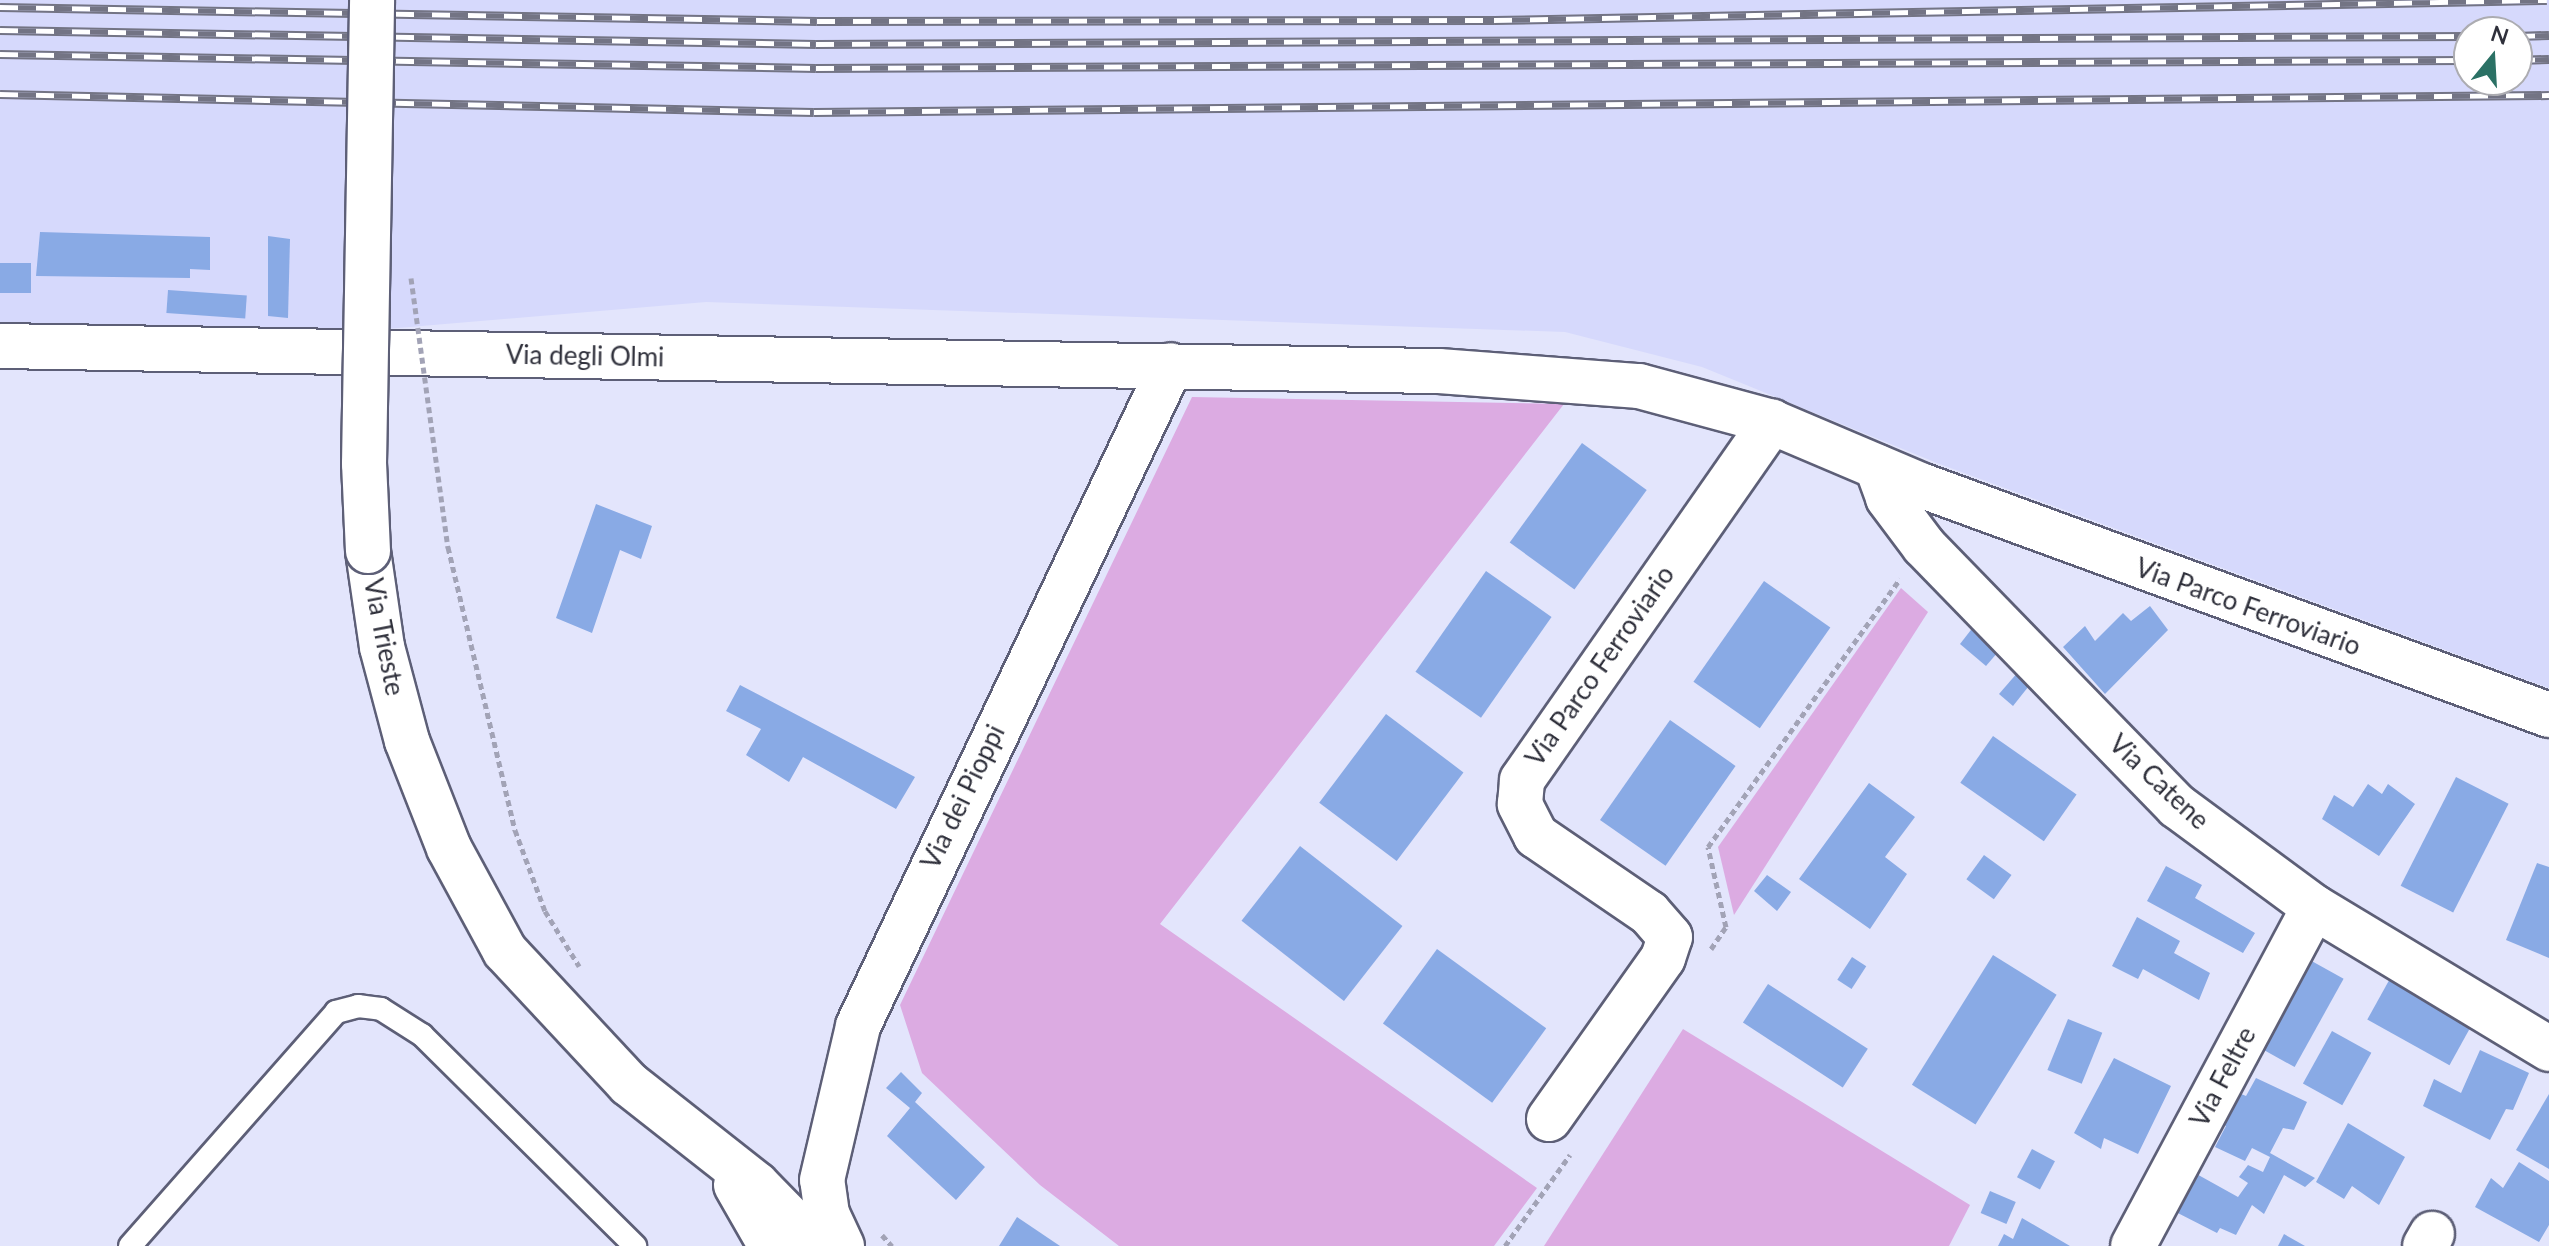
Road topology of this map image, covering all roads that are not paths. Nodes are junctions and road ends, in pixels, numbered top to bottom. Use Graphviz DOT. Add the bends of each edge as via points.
graph roads {
  1 [pos="372,0"];
  2 [pos="0,346"];
  3 [pos="1171,365"];
  4 [pos="1772,422"];
  5 [pos="1877,467"];
  6 [pos="2549,715"];
  7 [pos="2314,907"];
  8 [pos="2549,1049"];
  9 [pos="1563,1132"];
  10 [pos="750,1191"];
  11 [pos="130,1246"];
  12 [pos="635,1246"];
  13 [pos="771,1246"];
  14 [pos="817,1246"];
  15 [pos="842,1246"];
  16 [pos="2133,1246"];
  1 -- 10 [label="street, Via Trieste, bridge" via="364,464 368,551 382,647 407,741 449,848 514,960 629,1084"];
  2 -- 3 [label="street, Via degli Olmi"];
  3 -- 4 [label="street, Via Parco Ferroviario" via="1439,371 1639,386"];
  3 -- 15 [label="street, Via dei Pioppi" via="858,1026 822,1180 827,1214"];
  4 -- 5 [label="street, Via Parco Ferroviario"];
  4 -- 9 [label="street, Via Parco Ferroviario" via="1522,780 1520,804 1536,836 1649,913 1670,937"];
  5 -- 6 [label="street, Via Parco Ferroviario"];
  5 -- 7 [label="street, Via Catene" via="1888,498 1924,546 2177,806"];
  7 -- 8 [label="street, Via Catene"];
  7 -- 16 [label="street, Via Feltre"];
  10 -- 13 [label="street, Via Trieste"];
  10 -- 14 [label="street, Via Trieste"];
  11 -- 12 [label="lane" via="336,1012 358,1006 381,1009 422,1035"];
}
